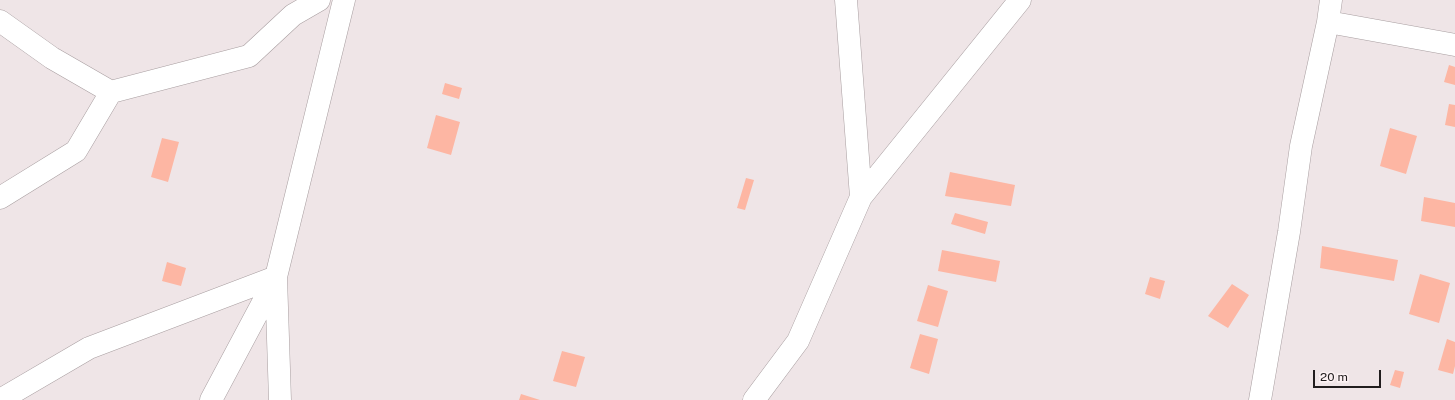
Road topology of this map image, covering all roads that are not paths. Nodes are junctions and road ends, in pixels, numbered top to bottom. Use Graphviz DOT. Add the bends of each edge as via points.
graph roads {
  1 [pos="318,0"];
  2 [pos="344,0"];
  3 [pos="846,0"];
  4 [pos="1020,0"];
  5 [pos="1330,0"];
  6 [pos="0,21"];
  7 [pos="1328,22"];
  8 [pos="1455,45"];
  9 [pos="111,92"];
  10 [pos="861,197"];
  11 [pos="0,198"];
  12 [pos="276,277"];
  13 [pos="0,400"];
  14 [pos="211,400"];
  15 [pos="280,400"];
  16 [pos="754,400"];
  17 [pos="1260,400"];
  1 -- 9 [label="street" via="292,14 249,56"];
  2 -- 12 [label="street"];
  3 -- 10 [label="street"];
  4 -- 10 [label="street"];
  5 -- 7 [label="street"];
  6 -- 9 [label="street" via="52,58"];
  7 -- 8 [label="street"];
  7 -- 17 [label="street" via="1302,146"];
  9 -- 11 [label="street" via="76,151"];
  10 -- 16 [label="street" via="798,341"];
  12 -- 13 [label="street" via="89,348"];
  12 -- 14 [label="street"];
  12 -- 15 [label="street"];
}
